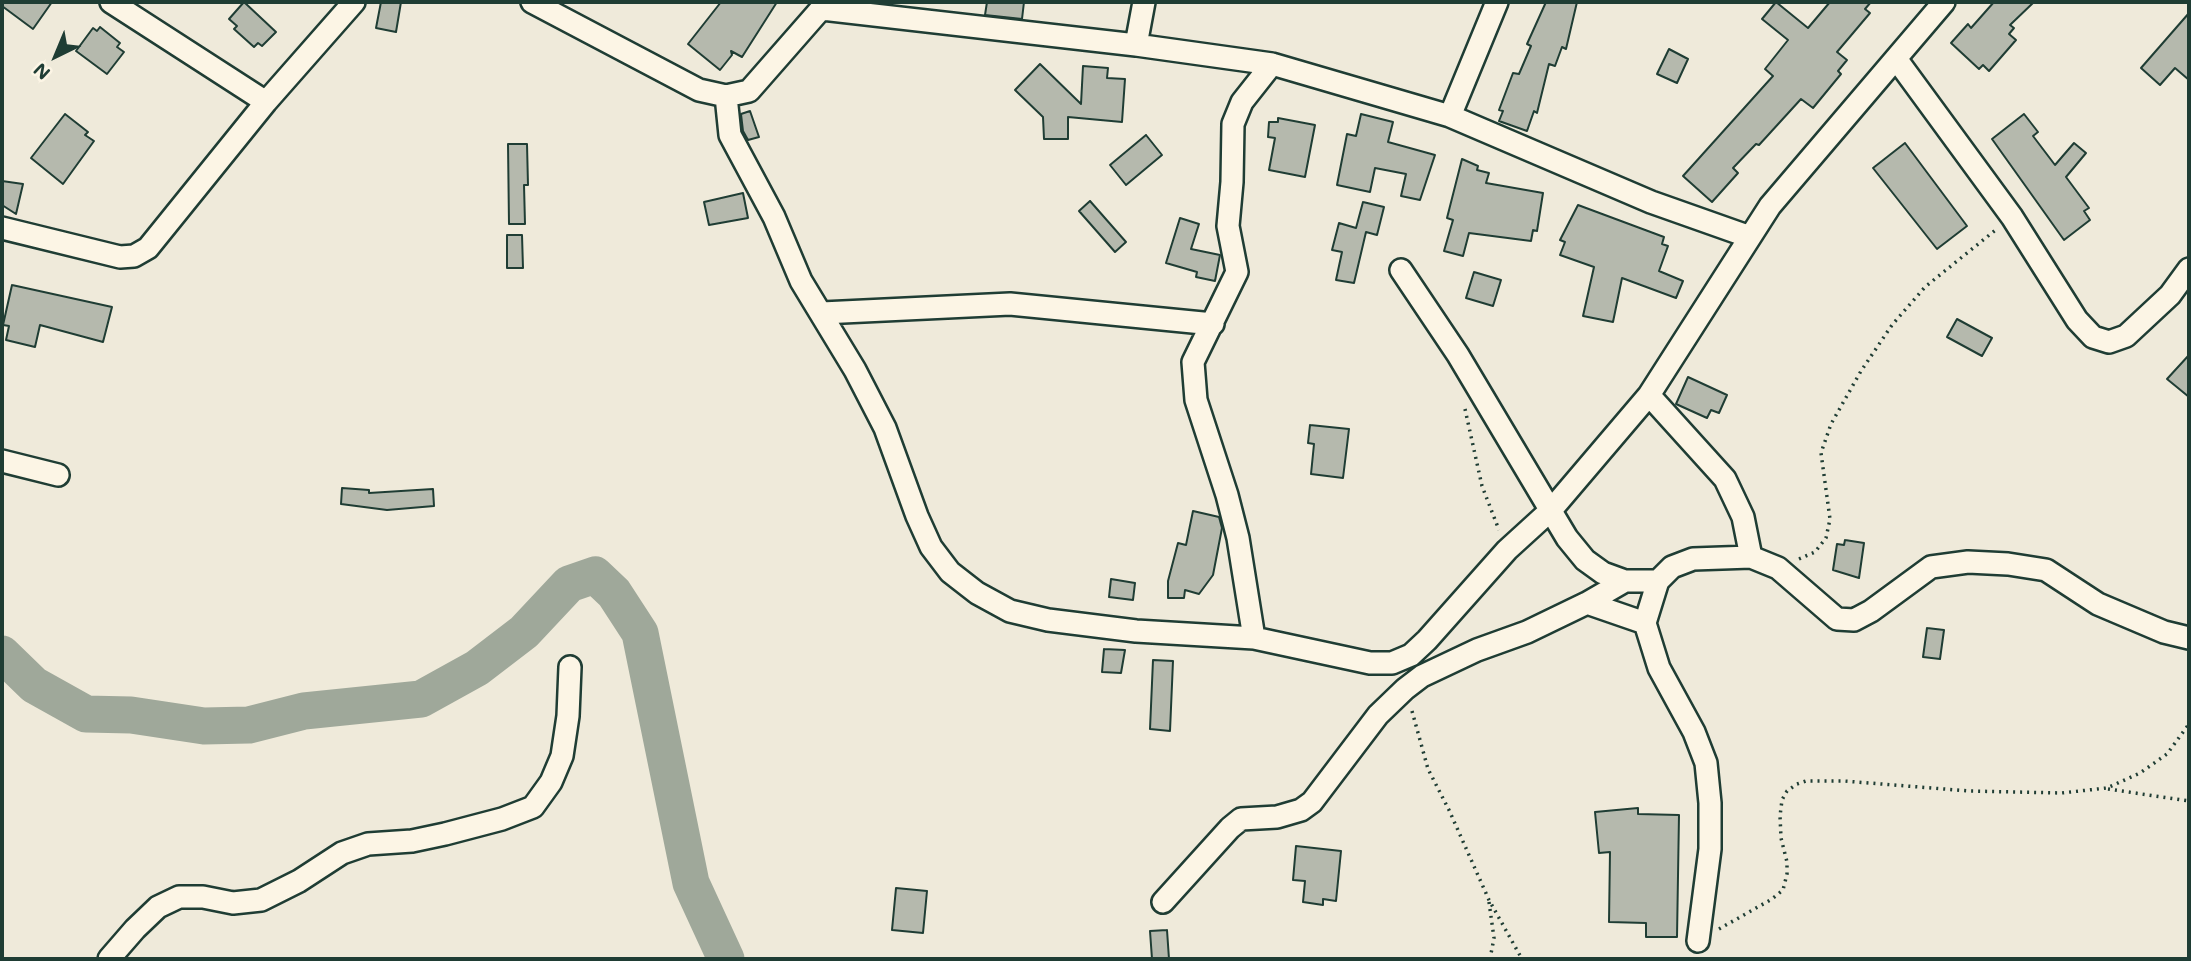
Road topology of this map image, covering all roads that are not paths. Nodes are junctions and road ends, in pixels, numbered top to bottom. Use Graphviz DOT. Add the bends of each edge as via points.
graph roads {
  1 [pos="111,2"];
  2 [pos="354,2"];
  3 [pos="532,2"];
  4 [pos="1144,2"];
  5 [pos="1497,2"];
  6 [pos="1944,2"];
  7 [pos="824,5"];
  8 [pos="559,8"];
  9 [pos="1136,45"];
  10 [pos="1896,60"];
  11 [pos="1272,64"];
  12 [pos="726,96"];
  13 [pos="266,102"];
  14 [pos="1450,116"];
  15 [pos="2,228"];
  16 [pos="1749,236"];
  17 [pos="1401,270"];
  18 [pos="2189,270"];
  19 [pos="822,313"];
  20 [pos="1213,324"];
  21 [pos="1649,395"];
  22 [pos="2,461"];
  23 [pos="58,475"];
  24 [pos="1552,509"];
  25 [pos="1751,557"];
  26 [pos="1625,581"];
  27 [pos="1658,581"];
  28 [pos="1587,603"];
  29 [pos="1645,623"];
  30 [pos="1254,638"];
  31 [pos="2189,638"];
  32 [pos="570,667"];
  33 [pos="1163,902"];
  34 [pos="1699,941"];
  35 [pos="109,959"];
  1 -- 13 [label="street"];
  2 -- 13 [label="street"];
  3 -- 8 [label="street"];
  4 -- 9 [label="street"];
  5 -- 14 [label="street"];
  6 -- 10 [label="street"];
  7 -- 9 [label="street"];
  7 -- 12 [label="street" via="749,91"];
  8 -- 12 [label="street" via="699,90"];
  9 -- 11 [label="street"];
  10 -- 16 [label="street"];
  10 -- 18 [label="street" via="2012,217 2077,320 2093,337 2109,342 2126,336 2170,295"];
  11 -- 14 [label="street"];
  11 -- 20 [label="street" via="1242,102 1233,124 1228,226 1237,272"];
  12 -- 19 [label="street" via="730,135 774,217 801,281"];
  13 -- 15 [label="street" via="148,248 134,256 120,257"];
  14 -- 16 [label="street" via="1651,202"];
  16 -- 21 [label="street"];
  17 -- 24 [label="street"];
  19 -- 20 [label="street" via="1010,304"];
  19 -- 30 [label="street" via="886,428 931,547 950,572 976,593 1010,611 1048,620"];
  20 -- 30 [label="street" via="1193,362 1196,400 1238,538"];
  21 -- 24 [label="street"];
  21 -- 25 [label="street" via="1725,479 1743,517"];
  22 -- 23 [label="street"];
  24 -- 26 [label="street" via="1585,560"];
  24 -- 30 [label="street" via="1507,550 1427,640 1392,663 1370,663"];
  25 -- 27 [label="street" via="1693,559 1672,567"];
  25 -- 31 [label="street" via="1778,568 1837,619 1854,620 1871,611 1931,567 1968,562 2008,564 2046,570 2098,604"];
  26 -- 27 [label="street"];
  26 -- 28 [label="street"];
  27 -- 29 [label="street"];
  28 -- 29 [label="street"];
  28 -- 33 [label="street" via="1422,676 1378,715 1312,802 1277,817 1241,819"];
  29 -- 34 [label="street" via="1659,668 1706,763 1710,849"];
  32 -- 35 [label="street" via="562,756 533,807 445,834 368,844 342,853 261,900 233,903 179,897 158,907"];
}
